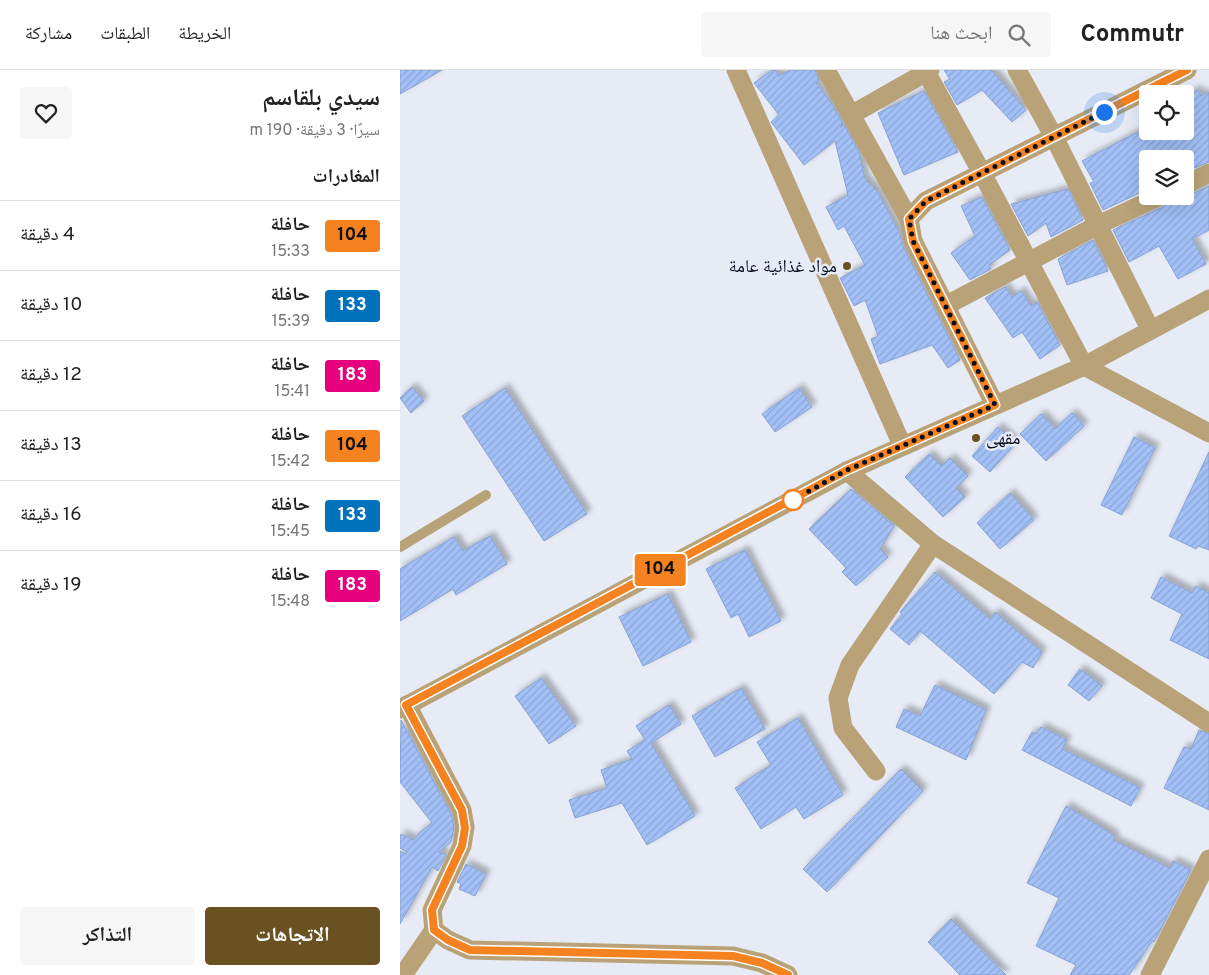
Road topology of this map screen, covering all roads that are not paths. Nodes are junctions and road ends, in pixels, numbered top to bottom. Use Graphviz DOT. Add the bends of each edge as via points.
graph roads {
  1 [pos="736,70"];
  2 [pos="826,70"];
  3 [pos="1017,70"];
  4 [pos="1187,70"];
  5 [pos="927,71"];
  6 [pos="851,115"];
  7 [pos="1054,137"];
  8 [pos="982,173"];
  9 [pos="1209,174"];
  10 [pos="1194,181"];
  11 [pos="1141,205"];
  12 [pos="909,219"];
  13 [pos="1098,225"];
  14 [pos="1029,261"];
  15 [pos="1209,299"];
  16 [pos="945,306"];
  17 [pos="1150,330"];
  18 [pos="1084,366"];
  19 [pos="995,405"];
  20 [pos="1209,433"];
  21 [pos="902,445"];
  22 [pos="847,470"];
  23 [pos="486,495"];
  24 [pos="933,544"];
  25 [pos="400,547"];
  26 [pos="403,707"];
  27 [pos="1209,723"];
  28 [pos="876,771"];
  29 [pos="1209,859"];
  30 [pos="434,930"];
  31 [pos="403,975"];
  32 [pos="788,975"];
  33 [pos="1150,975"];
  1 -- 21 [label="street"];
  2 -- 6 [label="street"];
  3 -- 7 [label="street"];
  4 -- 7 [label="street"];
  5 -- 6 [label="street"];
  5 -- 8 [label="street"];
  6 -- 12 [label="street"];
  7 -- 8 [label="street"];
  7 -- 13 [label="street"];
  8 -- 12 [label="street" via="926,201"];
  8 -- 14 [label="street"];
  9 -- 10 [label="street"];
  11 -- 13 [label="street"];
  12 -- 16 [label="street" via="913,241"];
  13 -- 14 [label="street"];
  13 -- 17 [label="street"];
  14 -- 16 [label="street"];
  14 -- 18 [label="street"];
  15 -- 17 [label="street"];
  16 -- 19 [label="street"];
  17 -- 18 [label="street"];
  18 -- 19 [label="street"];
  18 -- 20 [label="street"];
  19 -- 21 [label="street"];
  21 -- 22 [label="street"];
  22 -- 24 [label="street"];
  22 -- 26 [label="street"];
  23 -- 25 [label="lane"];
  24 -- 27 [label="street"];
  24 -- 28 [label="street" via="850,665 838,698 843,728"];
  26 -- 30 [label="street" via="462,810 465,828 462,846 432,910"];
  29 -- 33 [label="street"];
  30 -- 31 [label="street"];
  30 -- 32 [label="street" via="470,950 733,956 762,963"];
}
